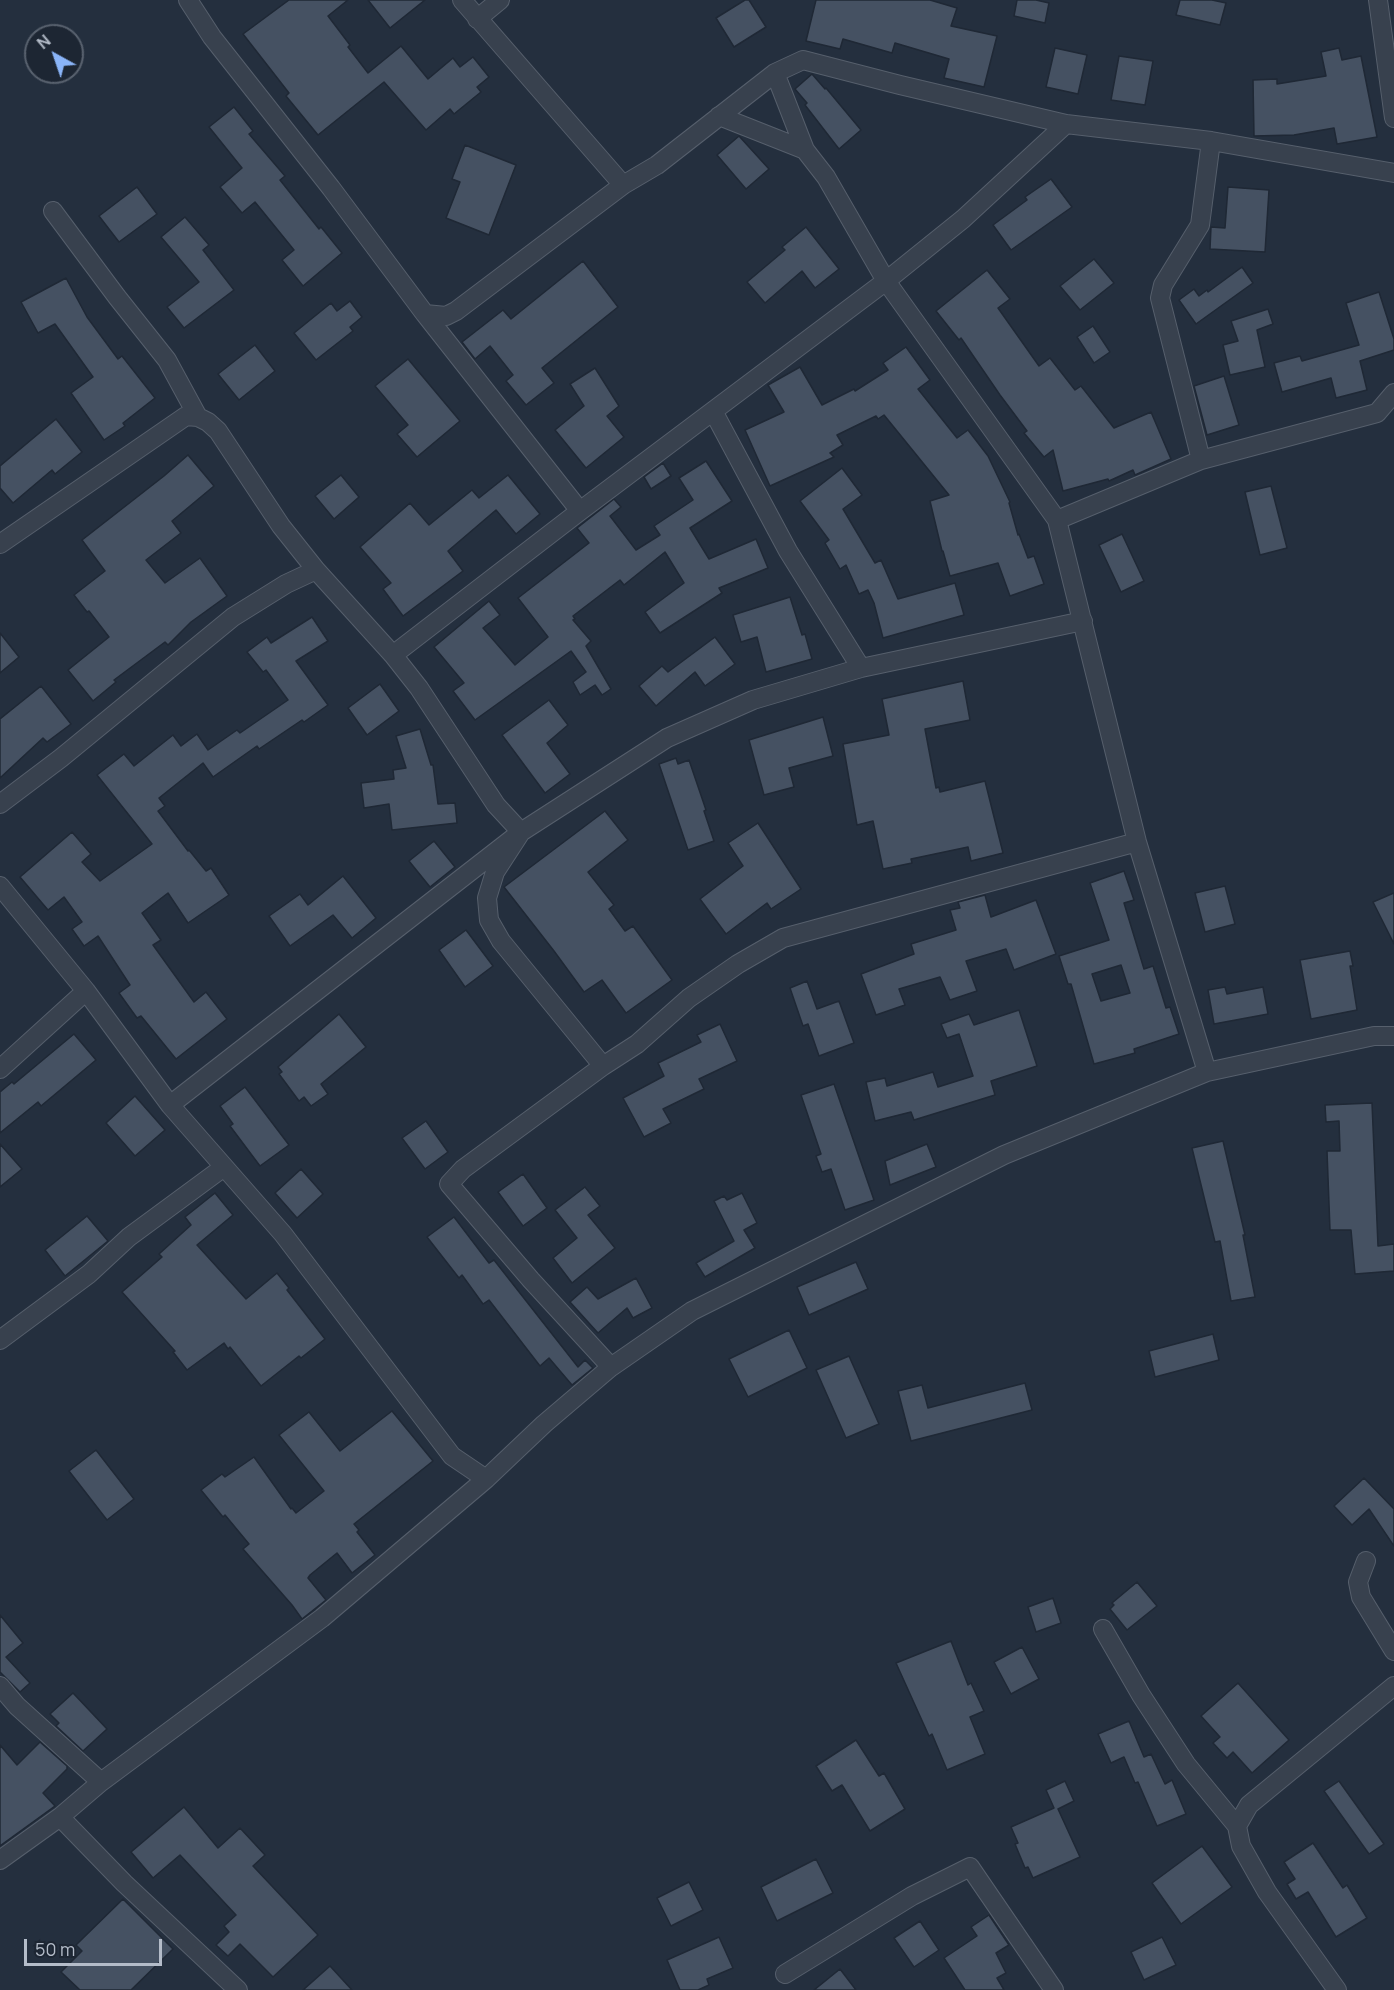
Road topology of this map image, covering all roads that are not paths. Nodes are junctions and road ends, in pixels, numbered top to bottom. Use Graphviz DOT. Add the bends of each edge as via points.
graph roads {
  1 [pos="188,0"];
  2 [pos="462,0"];
  3 [pos="501,0"];
  4 [pos="1378,0"];
  5 [pos="477,19"];
  6 [pos="775,73"];
  7 [pos="719,116"];
  8 [pos="1394,118"];
  9 [pos="1066,124"];
  10 [pos="1211,141"];
  11 [pos="805,150"];
  12 [pos="1394,172"];
  13 [pos="623,185"];
  14 [pos="53,211"];
  15 [pos="886,281"];
  16 [pos="425,314"];
  17 [pos="1394,393"];
  18 [pos="713,411"];
  19 [pos="198,417"];
  20 [pos="1201,460"];
  21 [pos="580,511"];
  22 [pos="1057,520"];
  23 [pos="0,544"];
  24 [pos="316,570"];
  25 [pos="1083,621"];
  26 [pos="393,655"];
  27 [pos="861,668"];
  28 [pos="0,804"];
  29 [pos="521,832"];
  30 [pos="1137,842"];
  31 [pos="0,886"];
  32 [pos="86,991"];
  33 [pos="1394,1036"];
  34 [pos="603,1066"];
  35 [pos="0,1069"];
  36 [pos="1207,1072"];
  37 [pos="170,1105"];
  38 [pos="224,1167"];
  39 [pos="0,1340"];
  40 [pos="611,1367"];
  41 [pos="486,1479"];
  42 [pos="1366,1561"];
  43 [pos="1103,1629"];
  44 [pos="1394,1651"];
  45 [pos="0,1686"];
  46 [pos="1394,1686"];
  47 [pos="100,1782"];
  48 [pos="60,1816"];
  49 [pos="1237,1826"];
  50 [pos="0,1860"];
  51 [pos="785,1974"];
  52 [pos="238,1990"];
  53 [pos="1054,1990"];
  54 [pos="1337,1990"];
  1 -- 16 [label="street" via="212,37"];
  2 -- 5 [label="street"];
  3 -- 5 [label="street"];
  4 -- 8 [label="street"];
  5 -- 13 [label="street"];
  6 -- 7 [label="street"];
  6 -- 9 [label="street" via="803,60"];
  6 -- 11 [label="street"];
  7 -- 11 [label="street"];
  7 -- 13 [label="street" via="657,165"];
  9 -- 10 [label="street"];
  9 -- 15 [label="street" via="963,219"];
  10 -- 12 [label="street"];
  10 -- 20 [label="street" via="1200,225 1163,285 1160,298"];
  11 -- 15 [label="street" via="826,177"];
  13 -- 16 [label="street" via="456,311 446,316"];
  14 -- 19 [label="street" via="166,360"];
  15 -- 18 [label="street"];
  15 -- 22 [label="street"];
  16 -- 21 [label="street"];
  17 -- 20 [label="street" via="1377,413"];
  18 -- 21 [label="street"];
  18 -- 27 [label="street" via="788,551"];
  19 -- 23 [label="street" via="186,416"];
  19 -- 24 [label="street" via="218,431 281,526"];
  20 -- 22 [label="street"];
  21 -- 26 [label="street"];
  22 -- 25 [label="street"];
  24 -- 26 [label="street"];
  24 -- 28 [label="street" via="233,617"];
  25 -- 27 [label="street"];
  25 -- 30 [label="street"];
  26 -- 29 [label="street" via="496,805"];
  27 -- 29 [label="street" via="753,700 667,738"];
  29 -- 34 [label="street" via="495,872 487,898 489,920"];
  29 -- 37 [label="street"];
  30 -- 34 [label="street" via="783,938 697,993 637,1044"];
  30 -- 36 [label="street"];
  31 -- 32 [label="street"];
  32 -- 35 [label="street"];
  32 -- 37 [label="street"];
  33 -- 36 [label="street" via="1374,1036"];
  34 -- 40 [label="street" via="463,1169 449,1184"];
  36 -- 40 [label="street" via="1004,1155 779,1266 692,1311"];
  37 -- 38 [label="street"];
  38 -- 39 [label="street"];
  38 -- 41 [label="street" via="283,1234 452,1456"];
  40 -- 41 [label="street"];
  41 -- 47 [label="street" via="322,1618"];
  42 -- 44 [label="street" via="1358,1582 1361,1597"];
  43 -- 49 [label="street" via="1186,1764"];
  45 -- 47 [label="street"];
  46 -- 49 [label="street" via="1250,1805"];
  47 -- 48 [label="street"];
  48 -- 50 [label="street"];
  48 -- 52 [label="street" via="124,1883"];
  49 -- 54 [label="street" via="1240,1846 1267,1892"];
  51 -- 53 [label="street" via="969,1866"];
}
